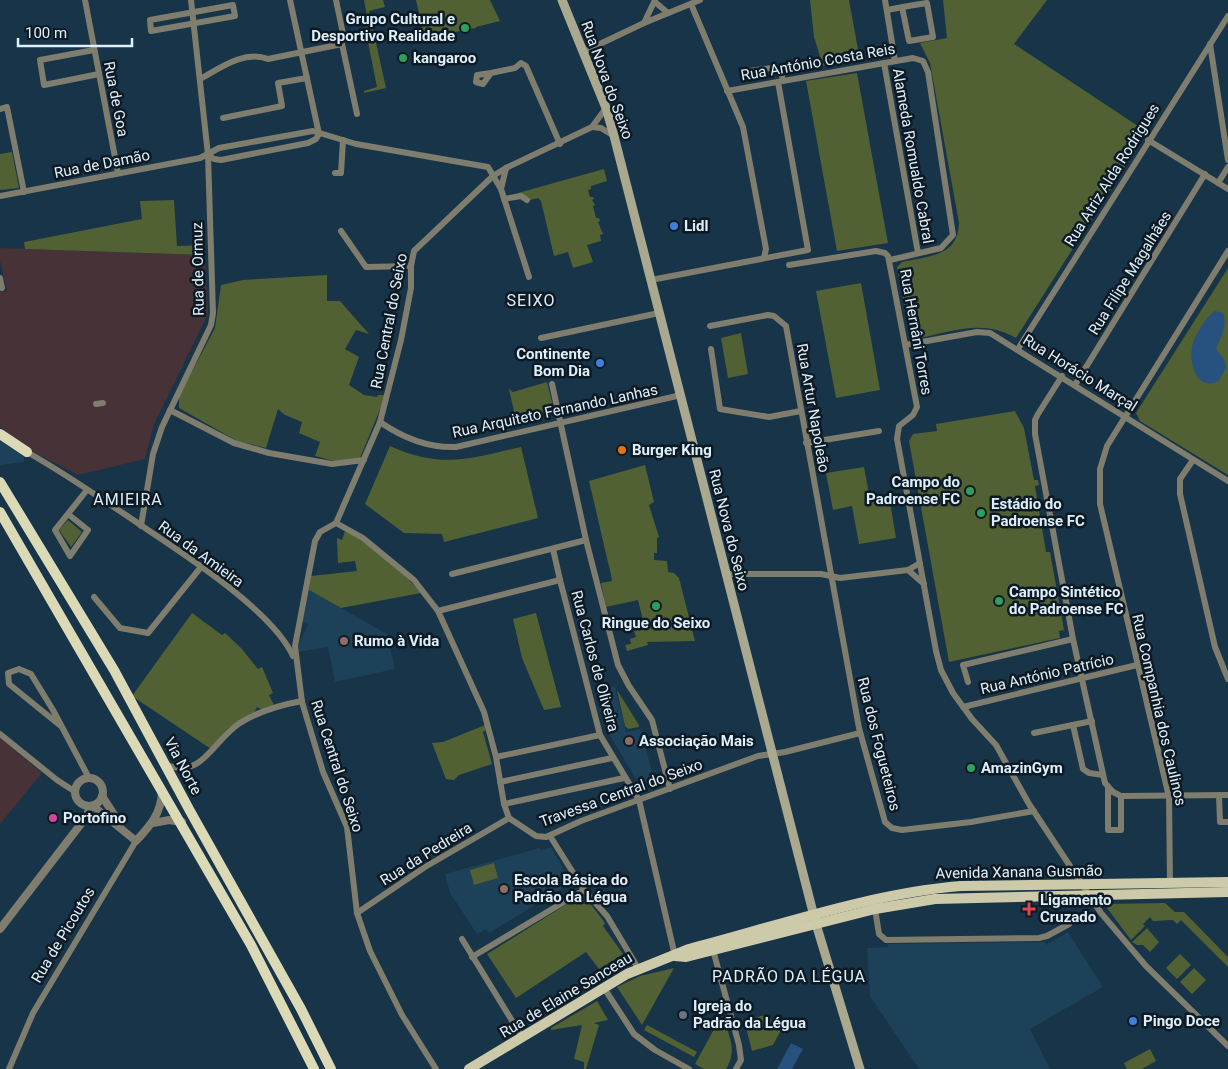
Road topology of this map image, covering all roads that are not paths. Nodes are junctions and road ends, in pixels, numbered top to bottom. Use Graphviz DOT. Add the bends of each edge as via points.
graph roads {
  1 [pos="85,0"];
  2 [pos="191,0"];
  3 [pos="290,0"];
  4 [pos="336,0"];
  5 [pos="562,0"];
  6 [pos="700,0"];
  7 [pos="885,0"];
  8 [pos="655,1"];
  9 [pos="691,4"];
  10 [pos="902,7"];
  11 [pos="887,10"];
  12 [pos="193,12"];
  13 [pos="668,12"];
  14 [pos="1228,16"];
  15 [pos="644,23"];
  16 [pos="195,24"];
  17 [pos="342,44"];
  18 [pos="1210,44"];
  19 [pos="94,50"];
  20 [pos="583,52"];
  21 [pos="302,53"];
  22 [pos="895,61"];
  23 [pos="884,63"];
  24 [pos="749,71"];
  25 [pos="491,73"];
  26 [pos="99,74"];
  27 [pos="307,78"];
  28 [pos="200,79"];
  29 [pos="780,82"];
  30 [pos="727,91"];
  31 [pos="606,108"];
  32 [pos="0,109"];
  33 [pos="357,114"];
  34 [pos="223,118"];
  35 [pos="592,127"];
  36 [pos="319,134"];
  37 [pos="614,136"];
  38 [pos="343,140"];
  39 [pos="1148,140"];
  40 [pos="560,144"];
  41 [pos="208,155"];
  42 [pos="1228,160"];
  43 [pos="1228,167"];
  44 [pos="506,168"];
  45 [pos="118,173"];
  46 [pos="335,173"];
  47 [pos="1205,174"];
  48 [pos="493,176"];
  49 [pos="1218,183"];
  50 [pos="501,189"];
  51 [pos="1228,189"];
  52 [pos="24,192"];
  53 [pos="0,196"];
  54 [pos="504,199"];
  55 [pos="527,200"];
  56 [pos="341,231"];
  57 [pos="1228,251"];
  58 [pos="918,253"];
  59 [pos="764,258"];
  60 [pos="890,260"];
  61 [pos="789,265"];
  62 [pos="411,266"];
  63 [pos="529,277"];
  64 [pos="0,278"];
  65 [pos="651,280"];
  66 [pos="2,288"];
  67 [pos="660,313"];
  68 [pos="710,326"];
  69 [pos="541,338"];
  70 [pos="906,345"];
  71 [pos="711,349"];
  72 [pos="1018,349"];
  73 [pos="1062,376"];
  74 [pos="552,384"];
  75 [pos="1075,384"];
  76 [pos="681,395"];
  77 [pos="170,410"];
  78 [pos="800,411"];
  79 [pos="1125,416"];
  80 [pos="380,422"];
  81 [pos="561,423"];
  82 [pos="879,431"];
  83 [pos="0,434"];
  84 [pos="806,443"];
  85 [pos="27,452"];
  86 [pos="364,460"];
  87 [pos="1193,460"];
  88 [pos="0,482"];
  89 [pos="1228,482"];
  90 [pos="88,490"];
  91 [pos="0,512"];
  92 [pos="68,514"];
  93 [pos="336,522"];
  94 [pos="141,526"];
  95 [pos="586,540"];
  96 [pos="553,549"];
  97 [pos="920,563"];
  98 [pos="200,567"];
  99 [pos="908,570"];
  100 [pos="452,574"];
  101 [pos="726,574"];
  102 [pos="831,574"];
  103 [pos="560,580"];
  104 [pos="924,584"];
  105 [pos="94,597"];
  106 [pos="438,611"];
  107 [pos="297,631"];
  108 [pos="284,638"];
  109 [pos="1073,638"];
  110 [pos="295,659"];
  111 [pos="1137,665"];
  112 [pos="1228,679"];
  113 [pos="1082,680"];
  114 [pos="968,682"];
  115 [pos="302,700"];
  116 [pos="963,707"];
  117 [pos="1092,721"];
  118 [pos="1073,725"];
  119 [pos="62,727"];
  120 [pos="860,733"];
  121 [pos="1034,733"];
  122 [pos="0,734"];
  123 [pos="600,735"];
  124 [pos="772,754"];
  125 [pos="496,757"];
  126 [pos="612,758"];
  127 [pos="167,765"];
  128 [pos="1104,775"];
  129 [pos="89,778"];
  130 [pos="624,778"];
  131 [pos="500,782"];
  132 [pos="1108,787"];
  133 [pos="670,789"];
  134 [pos="162,790"];
  135 [pos="74,791"];
  136 [pos="1219,795"];
  137 [pos="1228,795"];
  138 [pos="102,796"];
  139 [pos="1121,796"];
  140 [pos="1168,796"];
  141 [pos="639,800"];
  142 [pos="504,804"];
  143 [pos="91,806"];
  144 [pos="1034,811"];
  145 [pos="509,818"];
  146 [pos="182,822"];
  147 [pos="1228,822"];
  148 [pos="153,823"];
  149 [pos="122,828"];
  150 [pos="550,836"];
  151 [pos="136,841"];
  152 [pos="1228,882"];
  153 [pos="1170,883"];
  154 [pos="1083,885"];
  155 [pos="584,890"];
  156 [pos="1228,892"];
  157 [pos="1089,895"];
  158 [pos="875,909"];
  159 [pos="357,913"];
  160 [pos="815,920"];
  161 [pos="1069,924"];
  162 [pos="0,929"];
  163 [pos="462,939"];
  164 [pos="713,950"];
  165 [pos="675,956"];
  166 [pos="472,957"];
  167 [pos="638,968"];
  168 [pos="604,988"];
  169 [pos="522,1037"];
  170 [pos="1228,1046"];
  171 [pos="312,1065"];
  172 [pos="472,1068"];
  173 [pos="9,1069"];
  174 [pos="331,1069"];
  175 [pos="436,1069"];
  176 [pos="689,1069"];
  177 [pos="736,1069"];
  178 [pos="860,1069"];
  1 -- 19 [label="street, Rua de Goa"];
  2 -- 12 [label="street, Rua de Ormuz"];
  3 -- 21 [label="street"];
  4 -- 17 [label="street"];
  5 -- 20 [label="main road, Rua Nova do Seixo"];
  6 -- 9 [label="street"];
  7 -- 11 [label="street"];
  8 -- 13 [label="street"];
  8 -- 15 [label="street"];
  9 -- 13 [label="street"];
  9 -- 30 [label="street"];
  10 -- 10 [label="street" via="927,2 933,37 908,41"];
  10 -- 11 [label="street"];
  11 -- 22 [label="street"];
  12 -- 16 [label="street, Rua de Ormuz"];
  12 -- 16 [label="street" via="233,5 235,16"];
  12 -- 16 [label="street" via="150,20 151,31"];
  13 -- 15 [label="street"];
  14 -- 18 [label="street, Rua Atriz Alda Rodrigues"];
  15 -- 20 [label="street"];
  16 -- 28 [label="street, Rua de Ormuz"];
  17 -- 21 [label="street"];
  17 -- 33 [label="street"];
  18 -- 39 [label="street, Rua Atriz Alda Rodrigues"];
  18 -- 42 [label="street"];
  19 -- 26 [label="street, Rua de Goa"];
  19 -- 26 [label="street" via="40,60 44,85"];
  20 -- 31 [label="main road, Rua Nova do Seixo"];
  21 -- 27 [label="street"];
  21 -- 28 [label="street" via="268,59 258,55 236,59"];
  22 -- 23 [label="street, Rua António Costa Reis"];
  22 -- 58 [label="street, Rua António Costa Reis" via="918,58 927,68 954,232 941,248"];
  23 -- 29 [label="street, Rua António Costa Reis"];
  23 -- 58 [label="street, Alameda Romualdo Cabral"];
  24 -- 29 [label="street" via="780,67"];
  25 -- 40 [label="street" via="521,64 526,66"];
  26 -- 45 [label="street, Rua de Goa"];
  27 -- 34 [label="street" via="278,83 282,106"];
  27 -- 36 [label="street"];
  28 -- 41 [label="street, Rua de Ormuz"];
  29 -- 30 [label="street, Rua António Costa Reis"];
  29 -- 59 [label="street" via="808,250"];
  30 -- 59 [label="street, Rua António Costa Reis" via="743,128 766,249"];
  31 -- 35 [label="street"];
  31 -- 37 [label="main road, Rua Nova do Seixo"];
  32 -- 52 [label="street" via="7,107"];
  35 -- 37 [label="street"];
  35 -- 40 [label="street, Rua Central do Seixo"];
  36 -- 38 [label="street, Rua de Damão"];
  36 -- 41 [label="street, Rua de Damão" via="313,131 297,133 219,148"];
  36 -- 41 [label="street, Rua de Damão" via="308,142 221,160 214,160"];
  37 -- 65 [label="main road, Rua Nova do Seixo"];
  38 -- 46 [label="street" via="342,173"];
  38 -- 48 [label="street, Rua de Damão" via="486,166"];
  39 -- 47 [label="street"];
  39 -- 72 [label="street, Rua Atriz Alda Rodrigues"];
  40 -- 44 [label="street, Rua Central do Seixo"];
  41 -- 45 [label="street, Rua de Damão"];
  41 -- 77 [label="street, Rua de Ormuz" via="212,319"];
  43 -- 49 [label="street"];
  44 -- 48 [label="street, Rua Central do Seixo"];
  44 -- 50 [label="street"];
  45 -- 52 [label="street, Rua de Damão"];
  47 -- 49 [label="street"];
  47 -- 75 [label="street, Rua Filipe Magalhães"];
  48 -- 50 [label="street"];
  48 -- 62 [label="street, Rua Central do Seixo" via="421,243 412,255"];
  49 -- 51 [label="street"];
  50 -- 54 [label="street"];
  52 -- 53 [label="street, Rua de Damão"];
  54 -- 55 [label="street" via="521,196"];
  54 -- 63 [label="street"];
  56 -- 62 [label="street" via="366,267"];
  57 -- 79 [label="street, Rua Companhia dos Caulinos"];
  58 -- 60 [label="street, Rua António Costa Reis"];
  59 -- 65 [label="street"];
  60 -- 61 [label="street, Rua Hernâni Torres" via="885,253 876,251"];
  60 -- 70 [label="street, Rua Hernâni Torres"];
  62 -- 80 [label="street, Rua Central do Seixo" via="411,288 401,340"];
  64 -- 66 [label="street"];
  65 -- 67 [label="main road, Rua Nova do Seixo"];
  67 -- 69 [label="street"];
  67 -- 76 [label="main road, Rua Nova do Seixo"];
  68 -- 78 [label="street, Rua Artur Napoleão" via="768,315 786,326"];
  70 -- 72 [label="street, Rua Horácio Marçal" via="986,332"];
  70 -- 97 [label="street, Rua Hernâni Torres" via="917,407 914,415 900,424 897,437"];
  71 -- 78 [label="street" via="720,409 769,416"];
  72 -- 73 [label="street, Rua Horácio Marçal"];
  73 -- 75 [label="street, Rua Horácio Marçal"];
  73 -- 109 [label="street" via="1034,426"];
  74 -- 81 [label="street"];
  75 -- 79 [label="street, Rua Horácio Marçal"];
  76 -- 81 [label="street, Rua Arquiteto Fernando Lanhas"];
  76 -- 101 [label="main road, Rua Nova do Seixo"];
  77 -- 86 [label="street" via="234,443 262,451 332,464"];
  77 -- 94 [label="street, Rua de Ormuz" via="153,454"];
  78 -- 84 [label="street, Rua Artur Napoleão"];
  79 -- 87 [label="street, Rua Horácio Marçal"];
  79 -- 111 [label="street, Rua Companhia dos Caulinos" via="1103,457 1099,486 1102,513"];
  80 -- 81 [label="street, Rua Arquiteto Fernando Lanhas" via="420,443 447,447"];
  80 -- 86 [label="street, Rua Central do Seixo"];
  81 -- 95 [label="street"];
  82 -- 84 [label="street"];
  83 -- 85 [label="highway"];
  84 -- 102 [label="street, Rua Artur Napoleão"];
  85 -- 90 [label="street, Rua da Amieira"];
  86 -- 93 [label="street, Rua Central do Seixo"];
  87 -- 89 [label="street, Rua Horácio Marçal"];
  87 -- 112 [label="street" via="1180,479 1180,494 1215,647"];
  88 -- 127 [label="highway, Via Norte" via="114,670"];
  90 -- 92 [label="street"];
  90 -- 94 [label="street, Rua da Amieira"];
  91 -- 134 [label="highway, Via Norte"];
  92 -- 92 [label="street" via="55,530 70,556 88,530"];
  93 -- 106 [label="street" via="363,538 414,580"];
  93 -- 107 [label="street, Rua Central do Seixo" via="320,532 315,540"];
  94 -- 98 [label="street, Rua da Amieira"];
  95 -- 96 [label="street"];
  95 -- 133 [label="street" via="618,665 654,724"];
  96 -- 100 [label="street"];
  96 -- 103 [label="street, Rua Carlos de Oliveira"];
  97 -- 99 [label="street"];
  97 -- 104 [label="street"];
  98 -- 105 [label="street" via="148,633 120,628"];
  98 -- 108 [label="street, Rua da Amieira" via="254,609"];
  99 -- 102 [label="street" via="840,578"];
  99 -- 104 [label="street"];
  101 -- 102 [label="street"];
  101 -- 124 [label="main road, Rua Nova do Seixo"];
  102 -- 120 [label="street, Rua dos Fogueteiros"];
  103 -- 106 [label="street"];
  103 -- 123 [label="street, Rua Carlos de Oliveira"];
  104 -- 116 [label="street" via="940,667"];
  106 -- 125 [label="street" via="484,712"];
  107 -- 108 [label="street"];
  107 -- 110 [label="street, Rua Central do Seixo"];
  108 -- 110 [label="street, Rua da Amieira"];
  109 -- 113 [label="street"];
  109 -- 114 [label="street" via="963,665"];
  110 -- 115 [label="street, Rua Central do Seixo"];
  111 -- 113 [label="street, Rua António Patrício"];
  111 -- 140 [label="street, Rua Companhia dos Caulinos"];
  113 -- 116 [label="street, Rua António Patrício"];
  113 -- 117 [label="street"];
  115 -- 127 [label="street" via="265,710 241,723 229,731 207,756 188,768 178,770"];
  115 -- 159 [label="street, Rua Central do Seixo" via="323,772 347,827"];
  116 -- 144 [label="street" via="996,745"];
  117 -- 118 [label="street"];
  117 -- 128 [label="street"];
  118 -- 121 [label="street"];
  118 -- 128 [label="street" via="1083,769"];
  119 -- 119 [label="street" via="31,674 19,668 8,673 9,684"];
  119 -- 129 [label="street"];
  120 -- 124 [label="street, Travessa Central do Seixo"];
  120 -- 144 [label="street, Rua dos Fogueteiros" via="884,822 892,828 902,830 971,822"];
  122 -- 135 [label="street"];
  123 -- 125 [label="street"];
  123 -- 126 [label="street, Rua Carlos de Oliveira"];
  124 -- 133 [label="street, Travessa Central do Seixo" via="758,756"];
  124 -- 160 [label="main road, Rua Nova do Seixo"];
  125 -- 131 [label="street"];
  126 -- 130 [label="street, Rua Carlos de Oliveira"];
  126 -- 131 [label="street"];
  127 -- 174 [label="highway, Via Norte"];
  128 -- 132 [label="street"];
  129 -- 135 [label="street" via="81,780"];
  129 -- 138 [label="street" via="98,784"];
  130 -- 141 [label="street, Rua Carlos de Oliveira"];
  130 -- 142 [label="street"];
  131 -- 142 [label="street"];
  132 -- 139 [label="street"];
  132 -- 139 [label="street" via="1108,830 1121,830"];
  133 -- 141 [label="street, Travessa Central do Seixo"];
  134 -- 146 [label="highway, Via Norte"];
  134 -- 148 [label="street, Rua de Picoutos"];
  135 -- 143 [label="street" via="83,804"];
  136 -- 137 [label="street"];
  136 -- 140 [label="street"];
  136 -- 147 [label="street" via="1220,822"];
  138 -- 143 [label="street"];
  138 -- 149 [label="street"];
  139 -- 140 [label="street"];
  140 -- 153 [label="street, Rua Companhia dos Caulinos"];
  141 -- 150 [label="street, Travessa Central do Seixo"];
  141 -- 165 [label="street"];
  142 -- 145 [label="street"];
  143 -- 149 [label="street"];
  143 -- 162 [label="street" via="87,816"];
  144 -- 154 [label="street"];
  145 -- 150 [label="street, Travessa Central do Seixo" via="537,837"];
  145 -- 159 [label="street, Rua da Pedreira" via="425,867"];
  146 -- 148 [label="street"];
  146 -- 171 [label="highway, Via Norte" via="251,945"];
  148 -- 151 [label="street, Rua de Picoutos"];
  149 -- 151 [label="street"];
  150 -- 155 [label="street"];
  151 -- 173 [label="street, Rua de Picoutos" via="33,1013"];
  152 -- 153 [label="main road, Avenida Xanana Gusmão"];
  153 -- 154 [label="main road, Avenida Xanana Gusmão"];
  154 -- 157 [label="street"];
  154 -- 160 [label="main road, Avenida Xanana Gusmão" via="935,888 880,898"];
  155 -- 166 [label="street"];
  155 -- 167 [label="street" via="607,916"];
  156 -- 157 [label="main road, Avenida Xanana Gusmão"];
  157 -- 158 [label="main road, Avenida Xanana Gusmão" via="954,896"];
  157 -- 170 [label="street" via="1125,943"];
  158 -- 160 [label="main road, Avenida Xanana Gusmão"];
  158 -- 161 [label="street" via="879,934 886,940 1038,938"];
  159 -- 175 [label="street, Rua Central do Seixo" via="402,1015"];
  160 -- 164 [label="main road, Rua de Elaine Sanceau"];
  160 -- 165 [label="main road, Rua de Elaine Sanceau" via="689,949"];
  160 -- 178 [label="main road, Rua Nova do Seixo"];
  163 -- 166 [label="street"];
  164 -- 165 [label="main road, Rua de Elaine Sanceau" via="686,957"];
  164 -- 177 [label="street" via="740,1045 741,1060"];
  165 -- 167 [label="main road, Rua de Elaine Sanceau"];
  166 -- 169 [label="street"];
  167 -- 168 [label="main road, Rua de Elaine Sanceau"];
  168 -- 169 [label="main road, Rua de Elaine Sanceau"];
  168 -- 176 [label="street" via="634,1034"];
  169 -- 172 [label="main road, Rua de Elaine Sanceau"];
}
